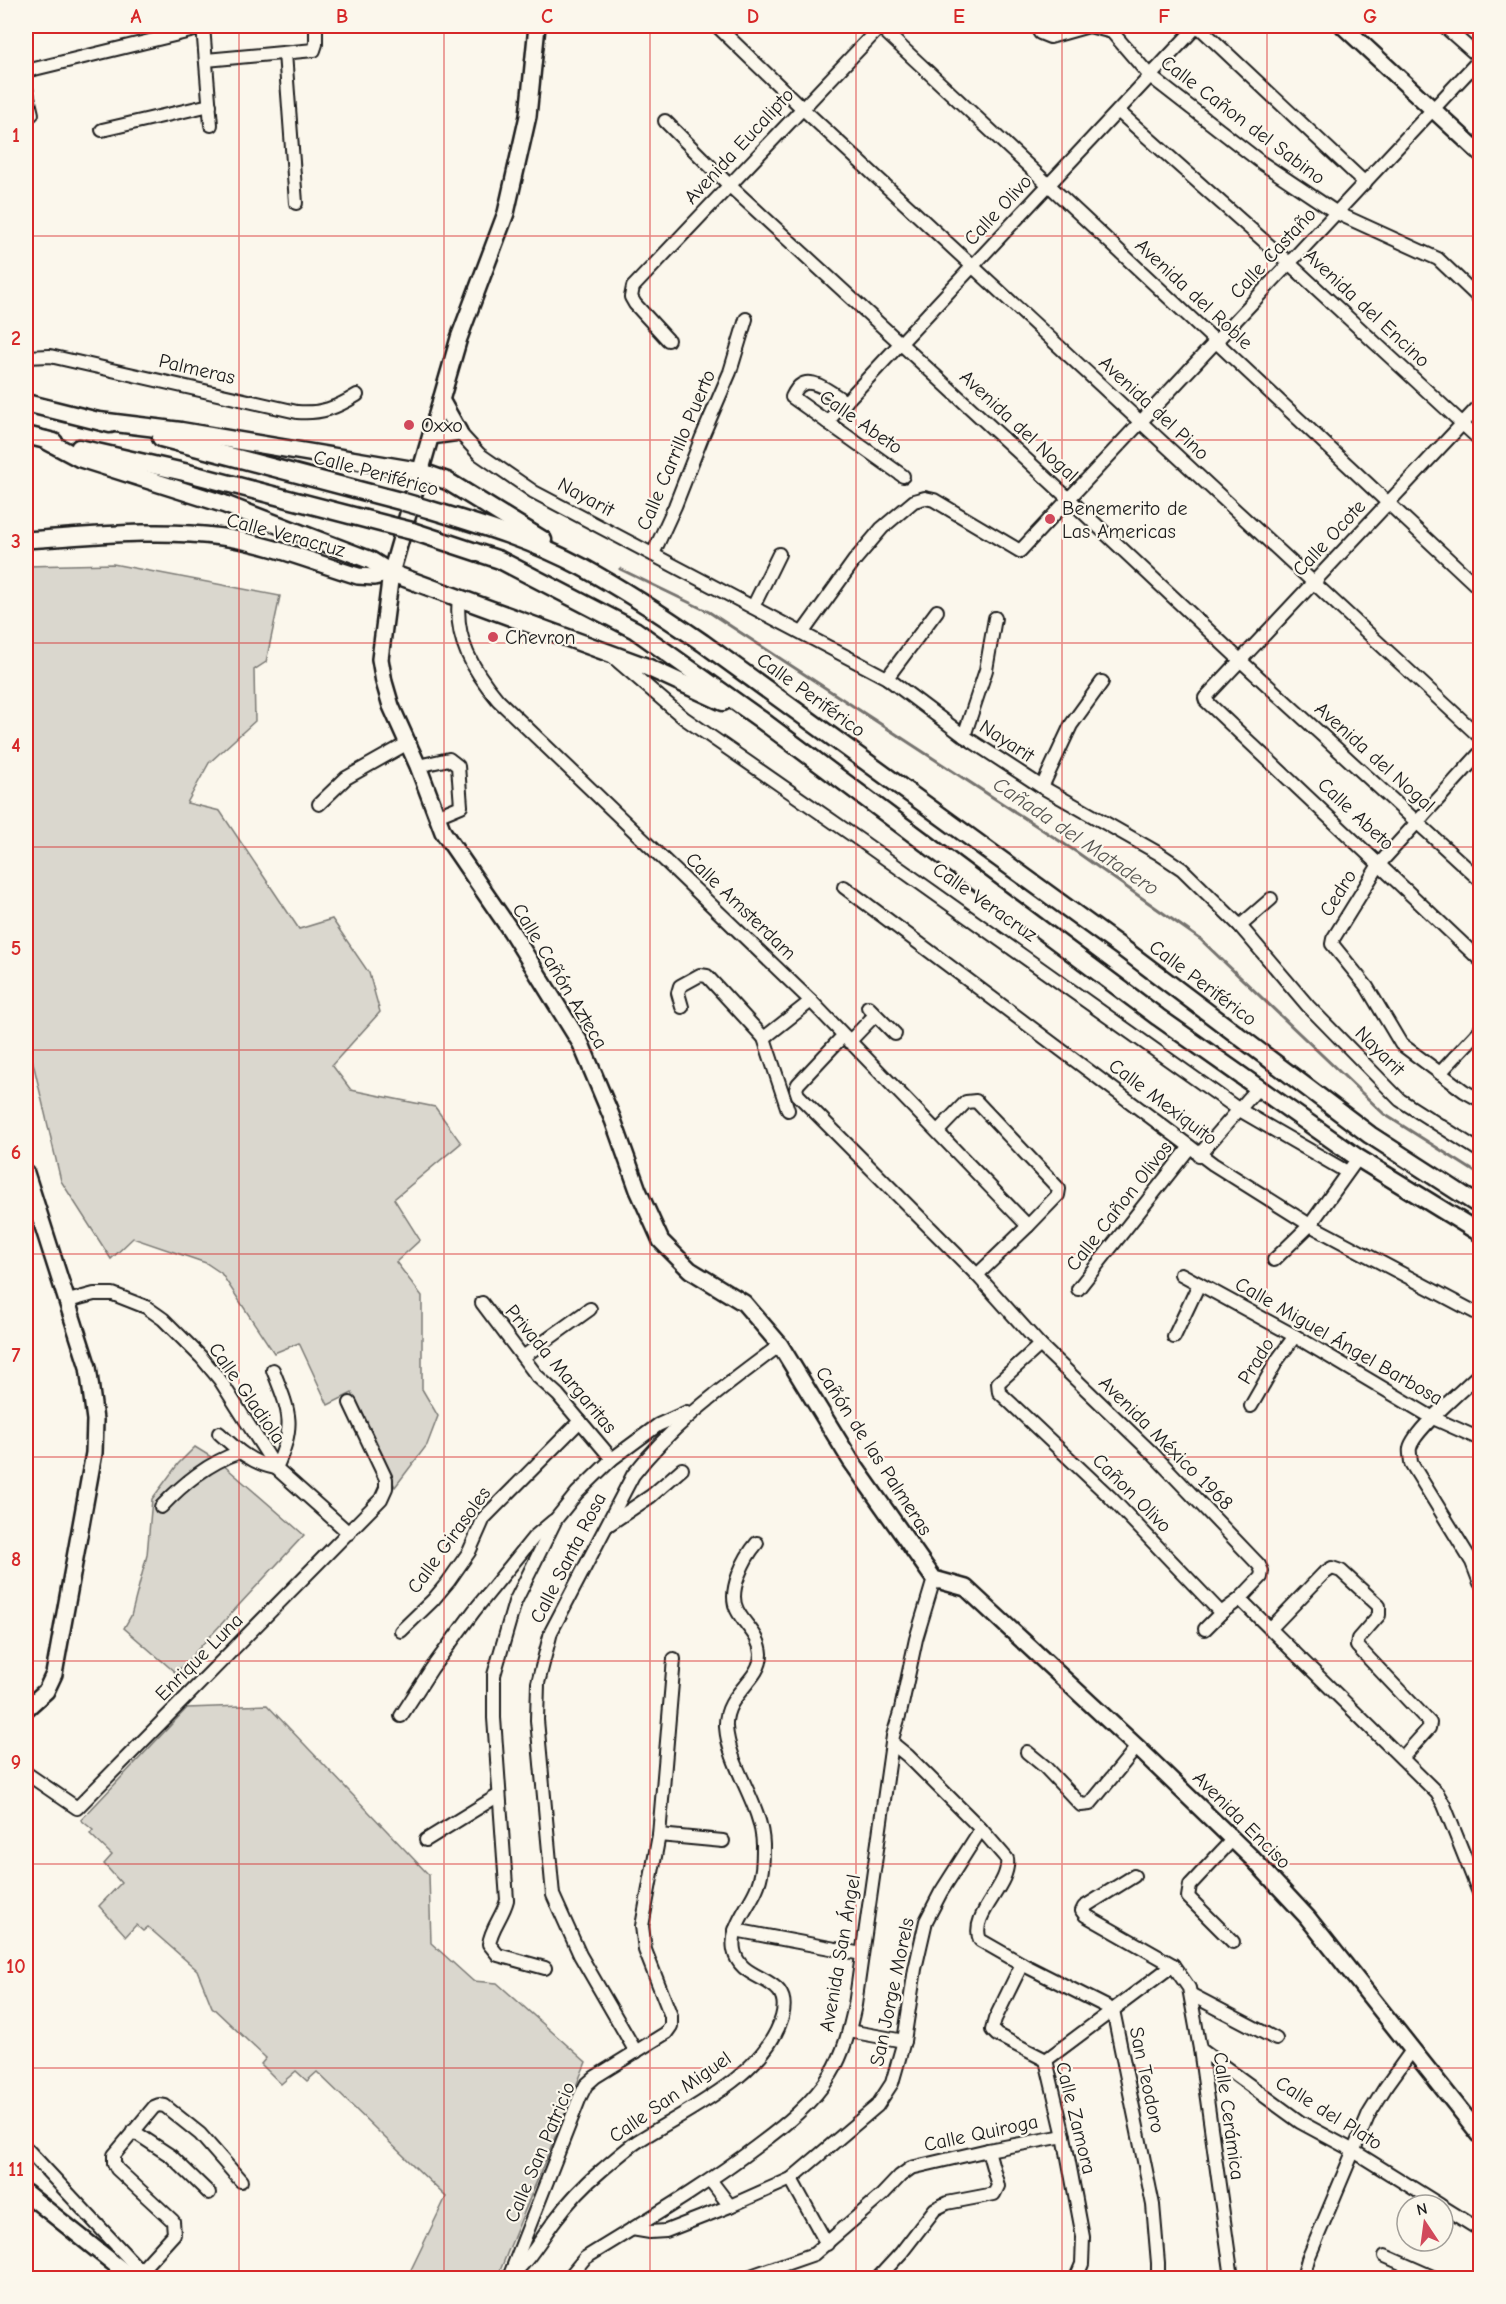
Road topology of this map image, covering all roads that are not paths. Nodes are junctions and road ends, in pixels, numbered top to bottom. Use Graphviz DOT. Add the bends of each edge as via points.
graph roads {
  1 [pos="316,26"];
  2 [pos="537,26"];
  3 [pos="717,26"];
  4 [pos="880,26"];
  5 [pos="1036,26"];
  6 [pos="1198,26"];
  7 [pos="1342,26"];
  8 [pos="1444,26"];
  9 [pos="203,27"];
  10 [pos="285,53"];
  11 [pos="1480,58"];
  12 [pos="206,60"];
  13 [pos="26,71"];
  14 [pos="1150,76"];
  15 [pos="26,88"];
  16 [pos="210,105"];
  17 [pos="802,108"];
  18 [pos="1434,110"];
  19 [pos="1118,111"];
  20 [pos="32,114"];
  21 [pos="665,121"];
  22 [pos="211,125"];
  23 [pos="102,130"];
  24 [pos="1480,153"];
  25 [pos="1365,183"];
  26 [pos="1048,184"];
  27 [pos="730,186"];
  28 [pos="296,203"];
  29 [pos="1336,213"];
  30 [pos="1290,264"];
  31 [pos="971,266"];
  32 [pos="1480,299"];
  33 [pos="746,319"];
  34 [pos="668,340"];
  35 [pos="1216,342"];
  36 [pos="901,344"];
  37 [pos="26,357"];
  38 [pos="357,395"];
  39 [pos="441,400"];
  40 [pos="846,402"];
  41 [pos="26,403"];
  42 [pos="1480,405"];
  43 [pos="99,421"];
  44 [pos="827,422"];
  45 [pos="1140,423"];
  46 [pos="1463,424"];
  47 [pos="459,432"];
  48 [pos="26,435"];
  49 [pos="431,436"];
  50 [pos="45,440"];
  51 [pos="1480,440"];
  52 [pos="419,471"];
  53 [pos="903,476"];
  54 [pos="1069,499"];
  55 [pos="1388,502"];
  56 [pos="26,540"];
  57 [pos="653,554"];
  58 [pos="779,554"];
  59 [pos="581,566"];
  60 [pos="391,573"];
  61 [pos="1314,583"];
  62 [pos="1480,589"];
  63 [pos="459,598"];
  64 [pos="753,607"];
  65 [pos="937,611"];
  66 [pos="995,618"];
  67 [pos="803,632"];
  68 [pos="608,652"];
  69 [pos="1240,661"];
  70 [pos="887,678"];
  71 [pos="1102,682"];
  72 [pos="1205,698"];
  73 [pos="760,719"];
  74 [pos="964,736"];
  75 [pos="1480,737"];
  76 [pos="408,743"];
  77 [pos="1480,753"];
  78 [pos="418,766"];
  79 [pos="1042,787"];
  80 [pos="319,804"];
  81 [pos="437,816"];
  82 [pos="1416,821"];
  83 [pos="1380,863"];
  84 [pos="1480,880"];
  85 [pos="844,888"];
  86 [pos="1271,899"];
  87 [pos="1240,926"];
  88 [pos="1480,960"];
  89 [pos="811,1001"];
  90 [pos="682,1007"];
  91 [pos="1480,1030"];
  92 [pos="895,1034"];
  93 [pos="764,1038"];
  94 [pos="846,1039"];
  95 [pos="1440,1073"];
  96 [pos="1258,1088"];
  97 [pos="1480,1100"];
  98 [pos="1238,1109"];
  99 [pos="788,1110"];
  100 [pos="938,1131"];
  101 [pos="1194,1151"];
  102 [pos="1480,1151"];
  103 [pos="1358,1158"];
  104 [pos="1347,1172"];
  105 [pos="26,1173"];
  106 [pos="30,1201"];
  107 [pos="1480,1206"];
  108 [pos="1310,1225"];
  109 [pos="1028,1226"];
  110 [pos="1480,1233"];
  111 [pos="1274,1260"];
  112 [pos="1181,1274"];
  113 [pos="977,1275"];
  114 [pos="1199,1284"];
  115 [pos="1078,1289"];
  116 [pos="69,1301"];
  117 [pos="482,1303"];
  118 [pos="590,1309"];
  119 [pos="1480,1315"];
  120 [pos="1295,1336"];
  121 [pos="1174,1337"];
  122 [pos="780,1345"];
  123 [pos="1040,1345"];
  124 [pos="523,1357"];
  125 [pos="273,1370"];
  126 [pos="1480,1373"];
  127 [pos="350,1403"];
  128 [pos="1251,1406"];
  129 [pos="694,1409"];
  130 [pos="1433,1418"];
  131 [pos="580,1421"];
  132 [pos="219,1432"];
  133 [pos="1480,1439"];
  134 [pos="240,1452"];
  135 [pos="612,1459"];
  136 [pos="276,1468"];
  137 [pos="682,1469"];
  138 [pos="161,1507"];
  139 [pos="556,1519"];
  140 [pos="607,1526"];
  141 [pos="349,1533"];
  142 [pos="757,1542"];
  143 [pos="934,1579"];
  144 [pos="1480,1583"];
  145 [pos="1240,1599"];
  146 [pos="1221,1613"];
  147 [pos="1271,1628"];
  148 [pos="1205,1629"];
  149 [pos="401,1630"];
  150 [pos="674,1659"];
  151 [pos="26,1709"];
  152 [pos="401,1716"];
  153 [pos="892,1743"];
  154 [pos="1137,1746"];
  155 [pos="1027,1752"];
  156 [pos="1402,1758"];
  157 [pos="26,1773"];
  158 [pos="499,1795"];
  159 [pos="981,1829"];
  160 [pos="659,1834"];
  161 [pos="1233,1839"];
  162 [pos="426,1840"];
  163 [pos="723,1841"];
  164 [pos="1134,1876"];
  165 [pos="1480,1895"];
  166 [pos="735,1930"];
  167 [pos="1233,1942"];
  168 [pos="862,1954"];
  169 [pos="1022,1964"];
  170 [pos="1173,1965"];
  171 [pos="545,1968"];
  172 [pos="1192,1995"];
  173 [pos="1113,2010"];
  174 [pos="849,2031"];
  175 [pos="1276,2039"];
  176 [pos="904,2041"];
  177 [pos="1200,2049"];
  178 [pos="1413,2049"];
  179 [pos="636,2052"];
  180 [pos="1046,2060"];
  181 [pos="132,2131"];
  182 [pos="1480,2135"];
  183 [pos="1064,2136"];
  184 [pos="26,2148"];
  185 [pos="988,2150"];
  186 [pos="1352,2150"];
  187 [pos="791,2179"];
  188 [pos="241,2181"];
  189 [pos="711,2181"];
  190 [pos="26,2193"];
  191 [pos="209,2193"];
  192 [pos="1421,2193"];
  193 [pos="730,2206"];
  194 [pos="1455,2214"];
  195 [pos="632,2229"];
  196 [pos="1480,2230"];
  197 [pos="827,2244"];
  198 [pos="1385,2256"];
  199 [pos="1420,2275"];
  200 [pos="138,2276"];
  201 [pos="509,2278"];
  202 [pos="568,2278"];
  203 [pos="746,2278"];
  204 [pos="878,2278"];
  205 [pos="1076,2278"];
  206 [pos="1158,2278"];
  207 [pos="1232,2278"];
  208 [pos="1303,2278"];
  209 [pos="1435,2278"];
  1 -- 10 [label="street" via="314,50"];
  2 -- 39 [label="main road, Calle Cañón Azteca" via="528,116 506,213 459,338"];
  3 -- 17 [label="street, Avenida del Pino"];
  4 -- 17 [label="street, Avenida Eucalipto"];
  4 -- 26 [label="street, Avenida del Roble"];
  5 -- 14 [label="street, Calle Cañon del Sabino" via="1045,36 1089,26 1112,32"];
  6 -- 14 [label="street, Calle Olivo"];
  6 -- 25 [label="street"];
  7 -- 18 [label="main road"];
  8 -- 11 [label="street"];
  9 -- 12 [label="street"];
  9 -- 13 [label="street"];
  10 -- 12 [label="street"];
  10 -- 28 [label="street"];
  11 -- 18 [label="street, Calle Castaño"];
  12 -- 16 [label="street"];
  14 -- 19 [label="street, Calle Olivo"];
  14 -- 29 [label="street, Calle Cañon del Sabino" via="1262,164"];
  15 -- 20 [label="street"];
  16 -- 22 [label="street"];
  16 -- 23 [label="street"];
  17 -- 27 [label="street, Avenida Eucalipto"];
  17 -- 31 [label="street, Avenida del Pino"];
  18 -- 24 [label="main road"];
  18 -- 25 [label="street, Calle Castaño"];
  19 -- 26 [label="street, Calle Olivo"];
  19 -- 30 [label="street, Avenida del Encino"];
  21 -- 27 [label="street, Avenida del Nogal"];
  25 -- 29 [label="street, Calle Castaño"];
  26 -- 31 [label="street, Calle Olivo"];
  26 -- 35 [label="street, Avenida del Roble"];
  27 -- 34 [label="street, Avenida Eucalipto" via="633,287 631,297 635,304"];
  27 -- 36 [label="street, Avenida del Nogal"];
  29 -- 30 [label="street, Calle Castaño"];
  29 -- 32 [label="street, Calle Cañon del Sabino" via="1438,259"];
  30 -- 35 [label="street, Calle Castaño"];
  30 -- 46 [label="street, Avenida del Encino"];
  31 -- 36 [label="street, Calle Olivo"];
  31 -- 45 [label="street, Avenida del Pino"];
  33 -- 57 [label="street, Calle Carrillo Puerto" via="735,360"];
  35 -- 45 [label="street, Calle Castaño"];
  35 -- 55 [label="street, Avenida del Roble"];
  36 -- 40 [label="street, Calle Olivo"];
  36 -- 54 [label="street, Avenida del Nogal"];
  37 -- 38 [label="street, Palmeras" via="50,356 297,412 324,412"];
  39 -- 47 [label="main road"];
  39 -- 49 [label="main road, Calle Cañón Azteca"];
  40 -- 44 [label="street, Calle Olivo"];
  40 -- 44 [label="street, Calle Abeto" via="816,384 799,385 792,397"];
  41 -- 43 [label="highway, Calle Periférico"];
  42 -- 46 [label="street, Calle Ocote"];
  43 -- 52 [label="highway"];
  43 -- 59 [label="highway, Calle Periférico" via="411,504 514,537"];
  44 -- 53 [label="street, Calle Abeto"];
  45 -- 54 [label="street, Calle Castaño"];
  45 -- 61 [label="street, Avenida del Pino"];
  46 -- 51 [label="street, Avenida del Encino"];
  46 -- 55 [label="street, Calle Ocote"];
  47 -- 49 [label="main road"];
  47 -- 57 [label="street, Nayarit" via="479,454 534,492"];
  48 -- 50 [label="highway"];
  49 -- 52 [label="main road, Calle Cañón Azteca"];
  50 -- 60 [label="highway" via="80,458 224,504 370,560"];
  50 -- 73 [label="highway" via="404,529 500,560 606,614 680,660"];
  52 -- 59 [label="highway" via="477,498"];
  52 -- 60 [label="main road, Calle Cañón Azteca"];
  54 -- 67 [label="street, Calle Castaño" via="1020,551 934,500 914,501 882,528 854,561"];
  54 -- 69 [label="street, Avenida del Nogal"];
  55 -- 61 [label="street, Calle Ocote"];
  55 -- 62 [label="street, Avenida del Roble"];
  56 -- 60 [label="main road, Calle Veracruz" via="171,532 250,543 358,576"];
  57 -- 64 [label="street, Nayarit"];
  58 -- 64 [label="street"];
  59 -- 107 [label="highway, Calle Periférico" via="703,643 1125,950 1370,1135"];
  60 -- 63 [label="highway"];
  60 -- 76 [label="main road, Calle Cañón Azteca" via="380,659 384,682"];
  61 -- 69 [label="street, Calle Ocote"];
  61 -- 75 [label="street, Avenida del Pino"];
  63 -- 68 [label="highway"];
  63 -- 89 [label="street, Calle Amsterdam" via="458,623 465,648 498,700"];
  64 -- 67 [label="street, Nayarit"];
  65 -- 70 [label="street"];
  66 -- 74 [label="street" via="986,670"];
  67 -- 70 [label="street, Nayarit"];
  68 -- 73 [label="highway"];
  68 -- 98 [label="street, Calle Veracruz" via="684,718"];
  69 -- 72 [label="street, Calle Ocote"];
  69 -- 82 [label="street, Avenida del Nogal"];
  70 -- 74 [label="street, Nayarit"];
  71 -- 79 [label="street" via="1071,725"];
  72 -- 83 [label="street, Calle Abeto"];
  73 -- 96 [label="highway"];
  74 -- 79 [label="street, Nayarit"];
  76 -- 78 [label="main road, Calle Cañón Azteca"];
  76 -- 80 [label="street" via="346,778"];
  77 -- 82 [label="street, Cedro"];
  78 -- 81 [label="main road, Calle Cañón Azteca"];
  78 -- 81 [label="street" via="449,759 458,766 461,806"];
  79 -- 87 [label="street, Nayarit" via="1182,869"];
  81 -- 122 [label="main road, Calle Cañón Azteca" via="457,855 511,931 580,1044 661,1240 690,1270 744,1303"];
  82 -- 83 [label="street, Cedro"];
  82 -- 84 [label="street, Avenida del Nogal"];
  83 -- 88 [label="street, Calle Abeto"];
  83 -- 95 [label="street, Cedro" via="1332,944 1366,987 1401,1044"];
  85 -- 101 [label="street, Calle Mexiquito"];
  86 -- 87 [label="street"];
  87 -- 102 [label="street, Nayarit" via="1308,1006 1400,1100"];
  89 -- 93 [label="street"];
  89 -- 94 [label="street, Calle Amsterdam"];
  90 -- 93 [label="street" via="680,986 704,974"];
  91 -- 95 [label="street"];
  92 -- 94 [label="street, Avenida México 1968" via="872,1011"];
  93 -- 99 [label="street"];
  94 -- 100 [label="street, Calle Amsterdam"];
  94 -- 113 [label="street, Avenida México 1968" via="798,1084 798,1095"];
  95 -- 97 [label="street"];
  96 -- 98 [label="street, Calle Cañon Olivos"];
  96 -- 103 [label="highway"];
  98 -- 101 [label="street, Calle Cañon Olivos"];
  98 -- 104 [label="street, Calle Veracruz"];
  100 -- 109 [label="street, Calle Amsterdam"];
  100 -- 109 [label="street" via="966,1102 976,1101 1059,1190"];
  101 -- 108 [label="street, Calle Mexiquito"];
  101 -- 115 [label="street, Calle Cañon Olivos"];
  103 -- 104 [label="street"];
  103 -- 110 [label="highway"];
  104 -- 108 [label="street"];
  105 -- 106 [label="main road"];
  106 -- 116 [label="main road"];
  108 -- 111 [label="street"];
  108 -- 119 [label="street, Calle Mexiquito"];
  109 -- 113 [label="street"];
  112 -- 114 [label="street, Calle Miguel Ángel Barbosa"];
  113 -- 123 [label="street, Avenida México 1968"];
  114 -- 120 [label="street, Calle Miguel Ángel Barbosa"];
  114 -- 121 [label="street"];
  116 -- 136 [label="street, Calle Gladiola" via="113,1294 146,1307 163,1319 220,1380"];
  116 -- 151 [label="main road" via="94,1395 94,1453 54,1674 46,1691"];
  117 -- 124 [label="street, Privada Margaritas"];
  118 -- 124 [label="street"];
  120 -- 128 [label="street, Prado"];
  120 -- 130 [label="street, Calle Miguel Ángel Barbosa"];
  122 -- 129 [label="street, Calle Santa Rosa"];
  122 -- 143 [label="main road, Cañón de las Palmeras" via="851,1461"];
  123 -- 145 [label="street, Avenida México 1968" via="1152,1453 1259,1565 1262,1577"];
  123 -- 146 [label="street, Cañon Olivo" via="997,1387"];
  124 -- 131 [label="street, Privada Margaritas"];
  125 -- 136 [label="street" via="290,1431"];
  126 -- 130 [label="street"];
  127 -- 141 [label="street, Enrique Luna" via="387,1479 381,1499"];
  129 -- 135 [label="street" via="658,1425"];
  129 -- 140 [label="street, Calle Santa Rosa" via="633,1475"];
  130 -- 133 [label="street, Calle Miguel Ángel Barbosa"];
  130 -- 144 [label="street" via="1415,1438 1410,1448 1411,1462 1472,1562"];
  131 -- 135 [label="street, Privada Margaritas"];
  131 -- 149 [label="street, Calle Girasoles" via="484,1518 469,1552 448,1582"];
  132 -- 134 [label="street"];
  134 -- 136 [label="street"];
  134 -- 138 [label="street" via="182,1485"];
  135 -- 139 [label="street"];
  136 -- 141 [label="street, Calle Gladiola"];
  137 -- 140 [label="street"];
  139 -- 152 [label="street" via="534,1536 474,1611"];
  139 -- 158 [label="street" via="515,1602 494,1675"];
  140 -- 179 [label="street, Calle Santa Rosa" via="551,1632 538,1683 537,1720 554,1895 580,1955"];
  141 -- 157 [label="street, Enrique Luna" via="77,1808"];
  142 -- 166 [label="street" via="740,1569 734,1599 736,1609 759,1643 759,1664 728,1708 726,1725 730,1748 763,1835 763,1867"];
  143 -- 153 [label="street, Avenida San Ángel"];
  143 -- 154 [label="main road, Avenida Enciso" via="966,1588"];
  145 -- 146 [label="street"];
  145 -- 147 [label="street"];
  146 -- 148 [label="street"];
  147 -- 156 [label="street"];
  147 -- 156 [label="street" via="1332,1568 1341,1571 1379,1606 1379,1615 1358,1639 1357,1646 1430,1723"];
  150 -- 160 [label="street"];
  153 -- 159 [label="street"];
  153 -- 168 [label="street, Avenida San Ángel"];
  154 -- 155 [label="street" via="1086,1806"];
  154 -- 161 [label="main road, Avenida Enciso"];
  156 -- 165 [label="street" via="1444,1805"];
  158 -- 162 [label="street"];
  158 -- 171 [label="street" via="507,1900 489,1944 498,1955"];
  159 -- 169 [label="street, San Teodoro" via="1007,1863 977,1933 980,1940"];
  159 -- 176 [label="street, San Jorge Morels" via="926,1921"];
  160 -- 163 [label="street"];
  160 -- 179 [label="street, Calle San Patricio" via="642,1939 671,2016 671,2026"];
  161 -- 167 [label="street" via="1190,1885 1188,1897"];
  161 -- 178 [label="main road, Avenida Enciso" via="1307,1917"];
  164 -- 170 [label="street" via="1082,1911"];
  166 -- 168 [label="street"];
  166 -- 201 [label="street, Calle San Miguel" via="737,1961 746,1971 770,1981 784,2000 782,2018 766,2050 726,2087 636,2143 603,2169 576,2193 523,2266"];
  168 -- 174 [label="street, Avenida San Ángel"];
  169 -- 173 [label="street, San Teodoro"];
  169 -- 180 [label="street, Calle Zamora" via="992,2030"];
  170 -- 172 [label="street, Calle Cerámica"];
  170 -- 173 [label="street"];
  172 -- 175 [label="street"];
  172 -- 177 [label="street, Calle Cerámica"];
  173 -- 180 [label="street"];
  173 -- 206 [label="street, San Teodoro" via="1153,2205"];
  174 -- 176 [label="street"];
  174 -- 189 [label="street, Avenida San Ángel" via="832,2074 815,2095 786,2124"];
  176 -- 187 [label="street, San Jorge Morels" via="892,2083 877,2106"];
  177 -- 186 [label="street, Calle del Plato" via="1300,2122"];
  177 -- 207 [label="street, Calle Cerámica"];
  178 -- 182 [label="main road, Avenida Enciso"];
  178 -- 186 [label="street" via="1385,2088"];
  179 -- 201 [label="street, Calle San Patricio" via="586,2085"];
  180 -- 183 [label="street, Calle Zamora"];
  181 -- 188 [label="street" via="154,2107 165,2106 200,2134"];
  181 -- 191 [label="street" via="171,2156"];
  181 -- 200 [label="street" via="114,2155 114,2163 173,2221 175,2228"];
  183 -- 185 [label="street, Calle Quiroga"];
  183 -- 205 [label="street, Calle Zamora" via="1083,2237 1082,2264"];
  184 -- 200 [label="street"];
  185 -- 197 [label="street, Calle Quiroga" via="911,2168"];
  185 -- 204 [label="street" via="998,2186 994,2194 935,2209"];
  186 -- 192 [label="street, Calle del Plato"];
  186 -- 208 [label="street"];
  187 -- 193 [label="street, San Jorge Morels"];
  187 -- 197 [label="street"];
  189 -- 193 [label="street"];
  189 -- 195 [label="street, Avenida San Ángel"];
  190 -- 200 [label="main road"];
  193 -- 195 [label="street, San Jorge Morels" via="666,2231"];
  194 -- 196 [label="street, Calle del Plato"];
  195 -- 202 [label="street, Avenida San Ángel" via="585,2258"];
  197 -- 203 [label="street, Calle Quiroga" via="814,2254"];
  198 -- 199 [label="street"];
  199 -- 209 [label="street"];
}
